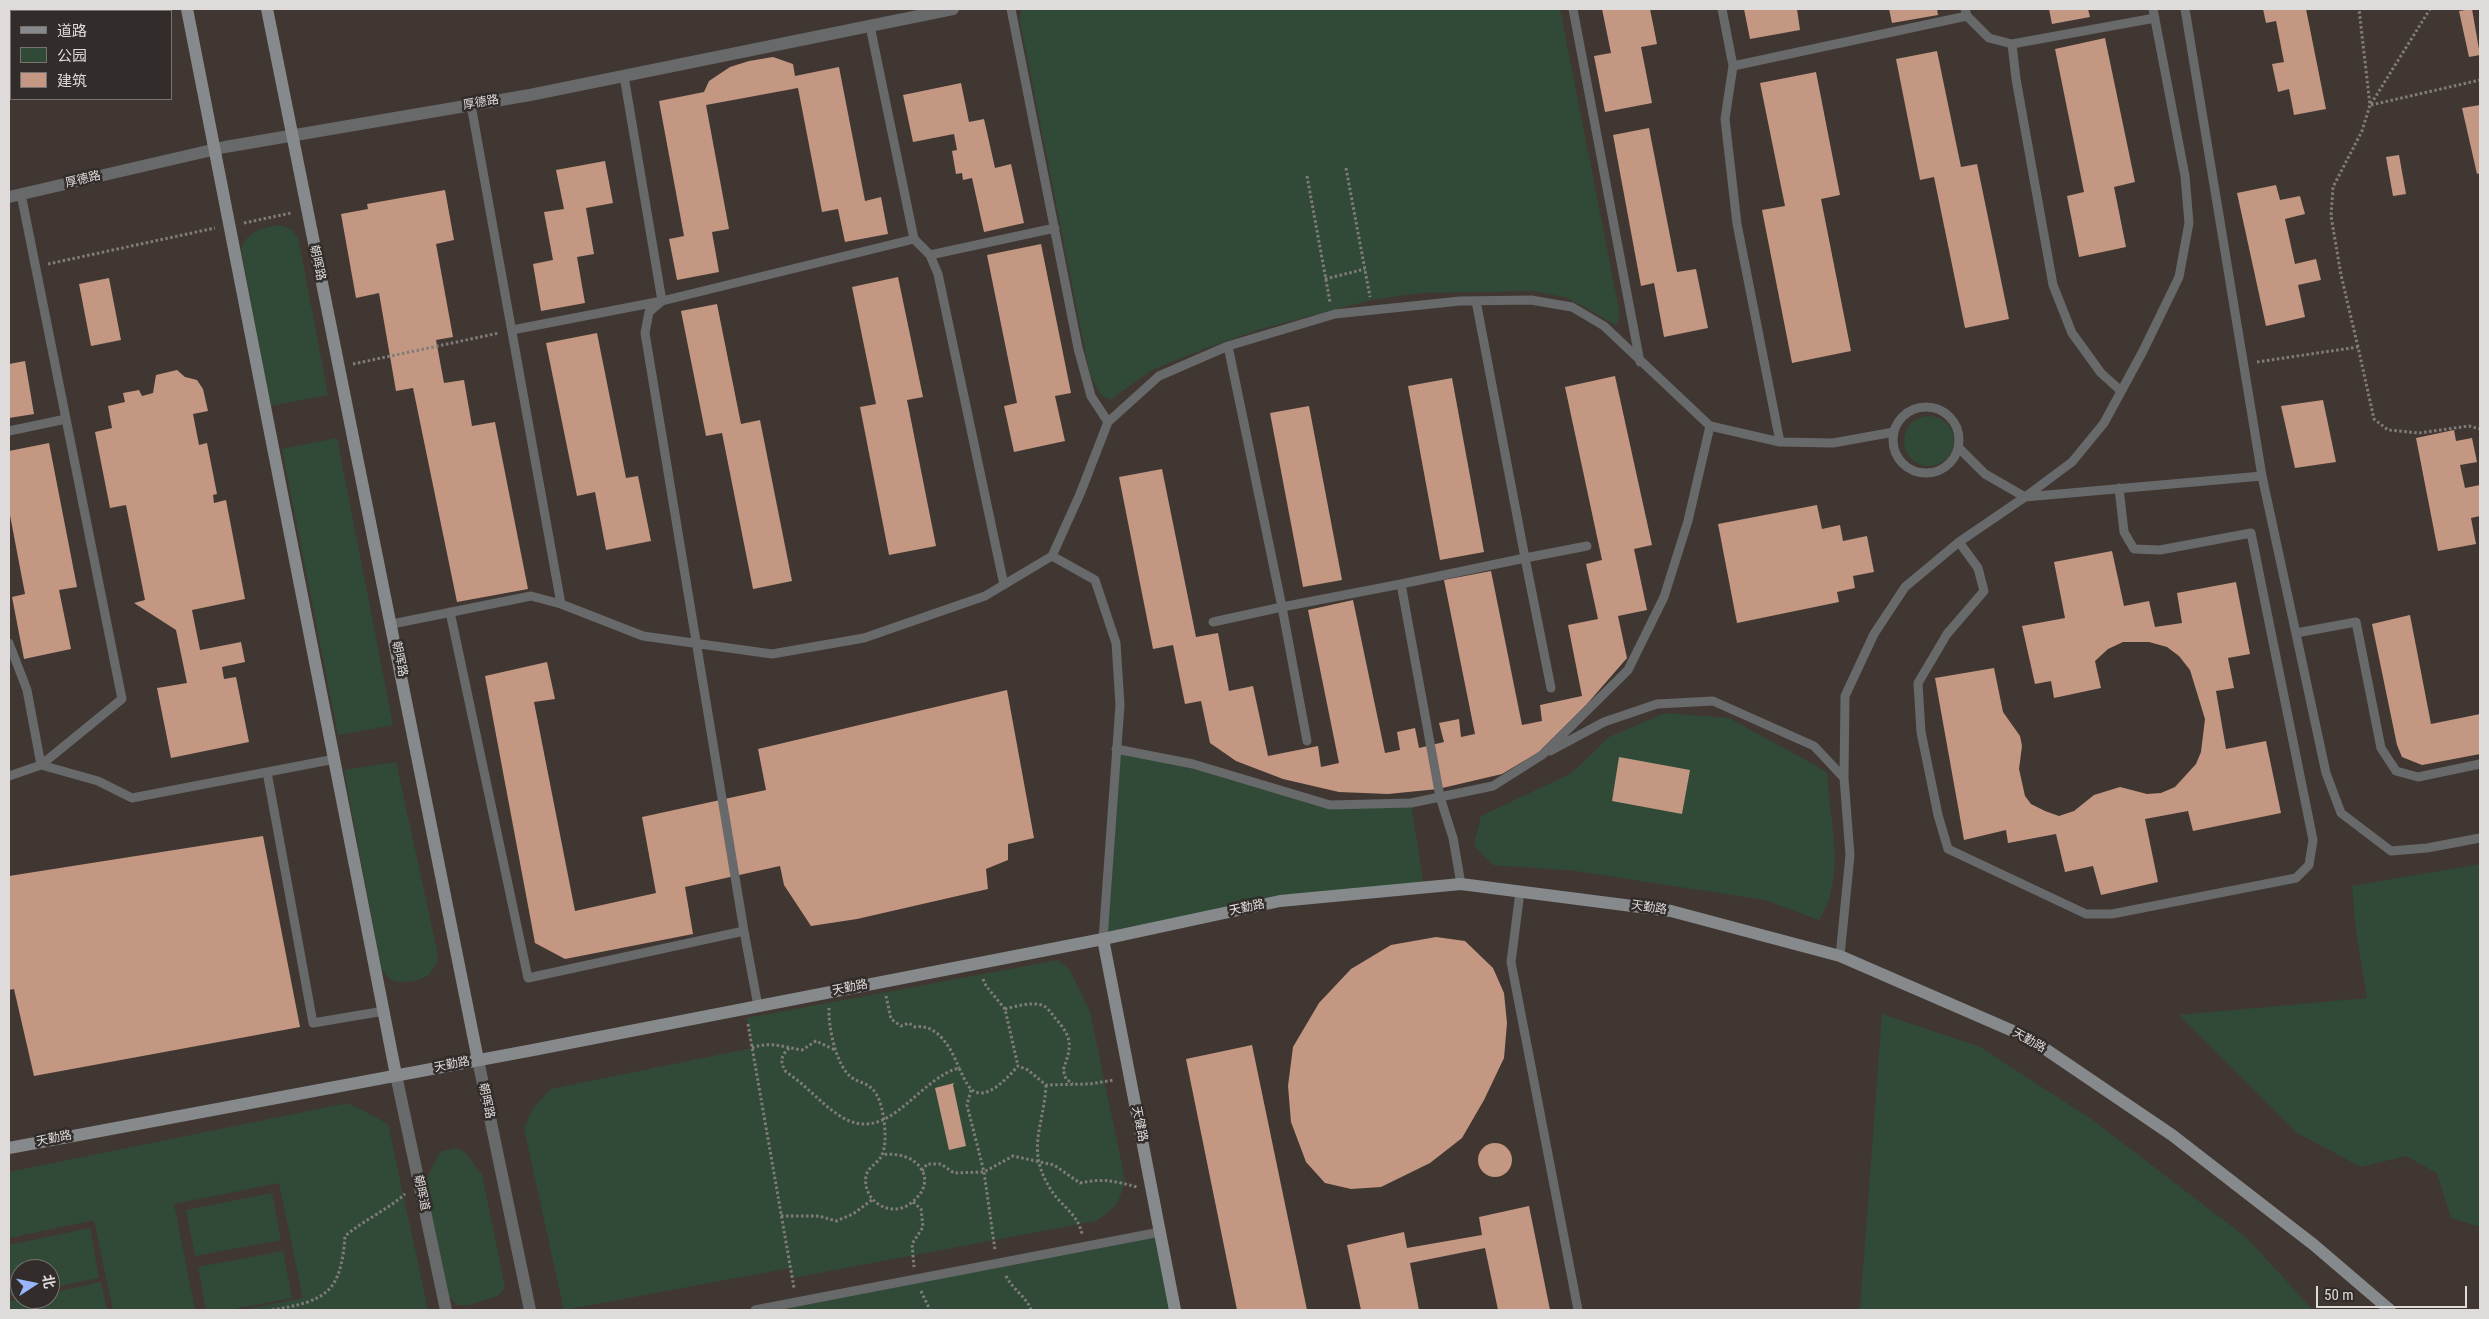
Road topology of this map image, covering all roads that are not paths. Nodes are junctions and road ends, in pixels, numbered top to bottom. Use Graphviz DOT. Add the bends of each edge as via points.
graph roads {
  1 [pos="187,9"];
  2 [pos="267,9"];
  3 [pos="953,9"];
  4 [pos="1012,9"];
  5 [pos="1573,9"];
  6 [pos="1722,9"];
  7 [pos="2185,9"];
  8 [pos="1966,12"];
  9 [pos="2154,14"];
  10 [pos="870,26"];
  11 [pos="2012,44"];
  12 [pos="1733,66"];
  13 [pos="624,76"];
  14 [pos="471,105"];
  15 [pos="291,135"];
  16 [pos="213,150"];
  17 [pos="15,195"];
  18 [pos="1055,228"];
  19 [pos="914,239"];
  20 [pos="930,255"];
  21 [pos="662,301"];
  22 [pos="1476,301"];
  23 [pos="512,330"];
  24 [pos="1228,346"];
  25 [pos="1640,362"];
  26 [pos="2121,391"];
  27 [pos="66,419"];
  28 [pos="1108,422"];
  29 [pos="1710,426"];
  30 [pos="9,431"];
  31 [pos="1894,432"];
  32 [pos="1780,442"];
  33 [pos="1959,448"];
  34 [pos="2262,476"];
  35 [pos="2119,488"];
  36 [pos="2025,497"];
  37 [pos="1959,542"];
  38 [pos="1586,546"];
  39 [pos="1052,556"];
  40 [pos="1525,558"];
  41 [pos="1401,584"];
  42 [pos="1004,585"];
  43 [pos="561,604"];
  44 [pos="1282,607"];
  45 [pos="450,612"];
  46 [pos="1213,622"];
  47 [pos="392,624"];
  48 [pos="2296,633"];
  49 [pos="9,643"];
  50 [pos="696,644"];
  51 [pos="1551,688"];
  52 [pos="1307,742"];
  53 [pos="1116,749"];
  54 [pos="1542,755"];
  55 [pos="335,759"];
  56 [pos="2480,764"];
  57 [pos="41,765"];
  58 [pos="267,772"];
  59 [pos="9,776"];
  60 [pos="1844,778"];
  61 [pos="1440,797"];
  62 [pos="2480,838"];
  63 [pos="1461,884"];
  64 [pos="1520,892"];
  65 [pos="744,932"];
  66 [pos="1103,939"];
  67 [pos="1840,956"];
  68 [pos="752,1007"];
  69 [pos="384,1010"];
  70 [pos="478,1060"];
  71 [pos="396,1075"];
  72 [pos="9,1148"];
  73 [pos="1160,1232"];
  74 [pos="446,1310"];
  75 [pos="530,1310"];
  76 [pos="755,1310"];
  77 [pos="1175,1310"];
  78 [pos="1578,1310"];
  79 [pos="2390,1310"];
  1 -- 16 [label="street"];
  2 -- 15 [label="street, 朝晖路"];
  3 -- 10 [label="street, 厚德路"];
  4 -- 18 [label="lane"];
  5 -- 25 [label="lane"];
  6 -- 12 [label="lane"];
  7 -- 34 [label="lane"];
  8 -- 11 [label="lane" via="1989,38"];
  8 -- 12 [label="lane"];
  9 -- 11 [label="lane"];
  9 -- 26 [label="lane" via="2185,176 2190,223 2178,277 2144,351"];
  10 -- 13 [label="street, 厚德路"];
  10 -- 19 [label="lane"];
  11 -- 26 [label="lane" via="2053,285 2072,333 2100,373"];
  12 -- 32 [label="lane" via="1725,119 1737,224"];
  13 -- 14 [label="street, 厚德路"];
  13 -- 21 [label="lane"];
  14 -- 15 [label="street, 厚德路"];
  14 -- 23 [label="lane"];
  15 -- 16 [label="street, 厚德路"];
  15 -- 47 [label="street, 朝晖路"];
  16 -- 17 [label="street, 厚德路"];
  16 -- 55 [label="street"];
  17 -- 27 [label="lane" via="35,266"];
  18 -- 20 [label="lane"];
  18 -- 28 [label="lane" via="1090,396"];
  19 -- 20 [label="lane"];
  19 -- 21 [label="lane"];
  20 -- 42 [label="lane" via="938,274"];
  21 -- 23 [label="lane"];
  21 -- 50 [label="lane" via="649,312 645,333"];
  22 -- 24 [label="lane" via="1333,315"];
  22 -- 25 [label="lane" via="1531,300 1572,307 1604,326"];
  22 -- 40 [label="lane"];
  23 -- 43 [label="lane"];
  24 -- 28 [label="lane" via="1159,376"];
  24 -- 44 [label="lane"];
  25 -- 29 [label="lane"];
  26 -- 36 [label="lane" via="2104,423 2072,462"];
  27 -- 30 [label="lane"];
  27 -- 57 [label="lane" via="122,699"];
  28 -- 39 [label="lane"];
  29 -- 32 [label="lane"];
  29 -- 54 [label="lane" via="1688,521 1664,597 1628,670"];
  31 -- 32 [label="lane" via="1833,443"];
  31 -- 33 [label="lane" via="1903,416 1929,406 1954,420"];
  31 -- 33 [label="lane" via="1899,460 1923,474 1942,470 1950,464"];
  33 -- 36 [label="lane" via="1985,474"];
  34 -- 35 [label="lane"];
  34 -- 48 [label="lane"];
  35 -- 36 [label="lane"];
  35 -- 37 [label="lane" via="2124,532 2134,549 2160,550 2251,533 2314,840 2309,865 2296,878 2112,914 2086,914 1948,849 1921,732 1918,683 1947,634 1984,591 1978,568"];
  36 -- 37 [label="lane"];
  37 -- 60 [label="lane" via="1905,587 1874,634 1845,696"];
  38 -- 40 [label="lane"];
  39 -- 42 [label="lane"];
  39 -- 53 [label="lane" via="1095,580 1116,643 1120,705"];
  40 -- 41 [label="lane"];
  40 -- 51 [label="lane"];
  41 -- 44 [label="lane"];
  41 -- 61 [label="lane"];
  42 -- 50 [label="lane" via="984,596 864,638 772,654"];
  43 -- 45 [label="lane" via="531,596"];
  43 -- 50 [label="lane" via="643,636"];
  44 -- 46 [label="lane"];
  44 -- 52 [label="lane"];
  45 -- 47 [label="lane"];
  45 -- 65 [label="lane" via="528,978"];
  47 -- 70 [label="street, 朝晖路"];
  48 -- 56 [label="lane" via="2356,622 2381,748 2396,771 2418,776"];
  48 -- 62 [label="lane" via="2326,773 2341,813 2391,851"];
  49 -- 57 [label="lane" via="27,690"];
  50 -- 65 [label="lane"];
  53 -- 61 [label="lane" via="1193,764 1330,804 1411,803"];
  53 -- 66 [label="lane"];
  54 -- 60 [label="lane" via="1604,722 1657,704 1713,701 1814,746"];
  54 -- 61 [label="lane" via="1493,786"];
  55 -- 58 [label="lane"];
  55 -- 69 [label="street"];
  57 -- 58 [label="lane" via="98,781 132,798"];
  57 -- 59 [label="lane"];
  58 -- 69 [label="lane" via="313,1023"];
  60 -- 67 [label="lane" via="1850,855"];
  61 -- 63 [label="lane" via="1453,838"];
  63 -- 64 [label="street, 天勤路"];
  63 -- 66 [label="street, 天勤路" via="1280,901"];
  64 -- 67 [label="street, 天勤路" via="1671,911"];
  64 -- 78 [label="lane" via="1511,962"];
  65 -- 68 [label="lane"];
  66 -- 68 [label="street, 天勤路"];
  66 -- 73 [label="street, 天健路"];
  67 -- 79 [label="street, 天勤路" via="2029,1038 2172,1135 2314,1245"];
  68 -- 70 [label="street, 天勤路"];
  69 -- 71 [label="street"];
  70 -- 71 [label="street, 天勤路"];
  70 -- 75 [label="street, 朝晖路"];
  71 -- 72 [label="street, 天勤路"];
  71 -- 74 [label="street, 朝晖道"];
  73 -- 76 [label="lane"];
  73 -- 77 [label="street, 天健路"];
}
